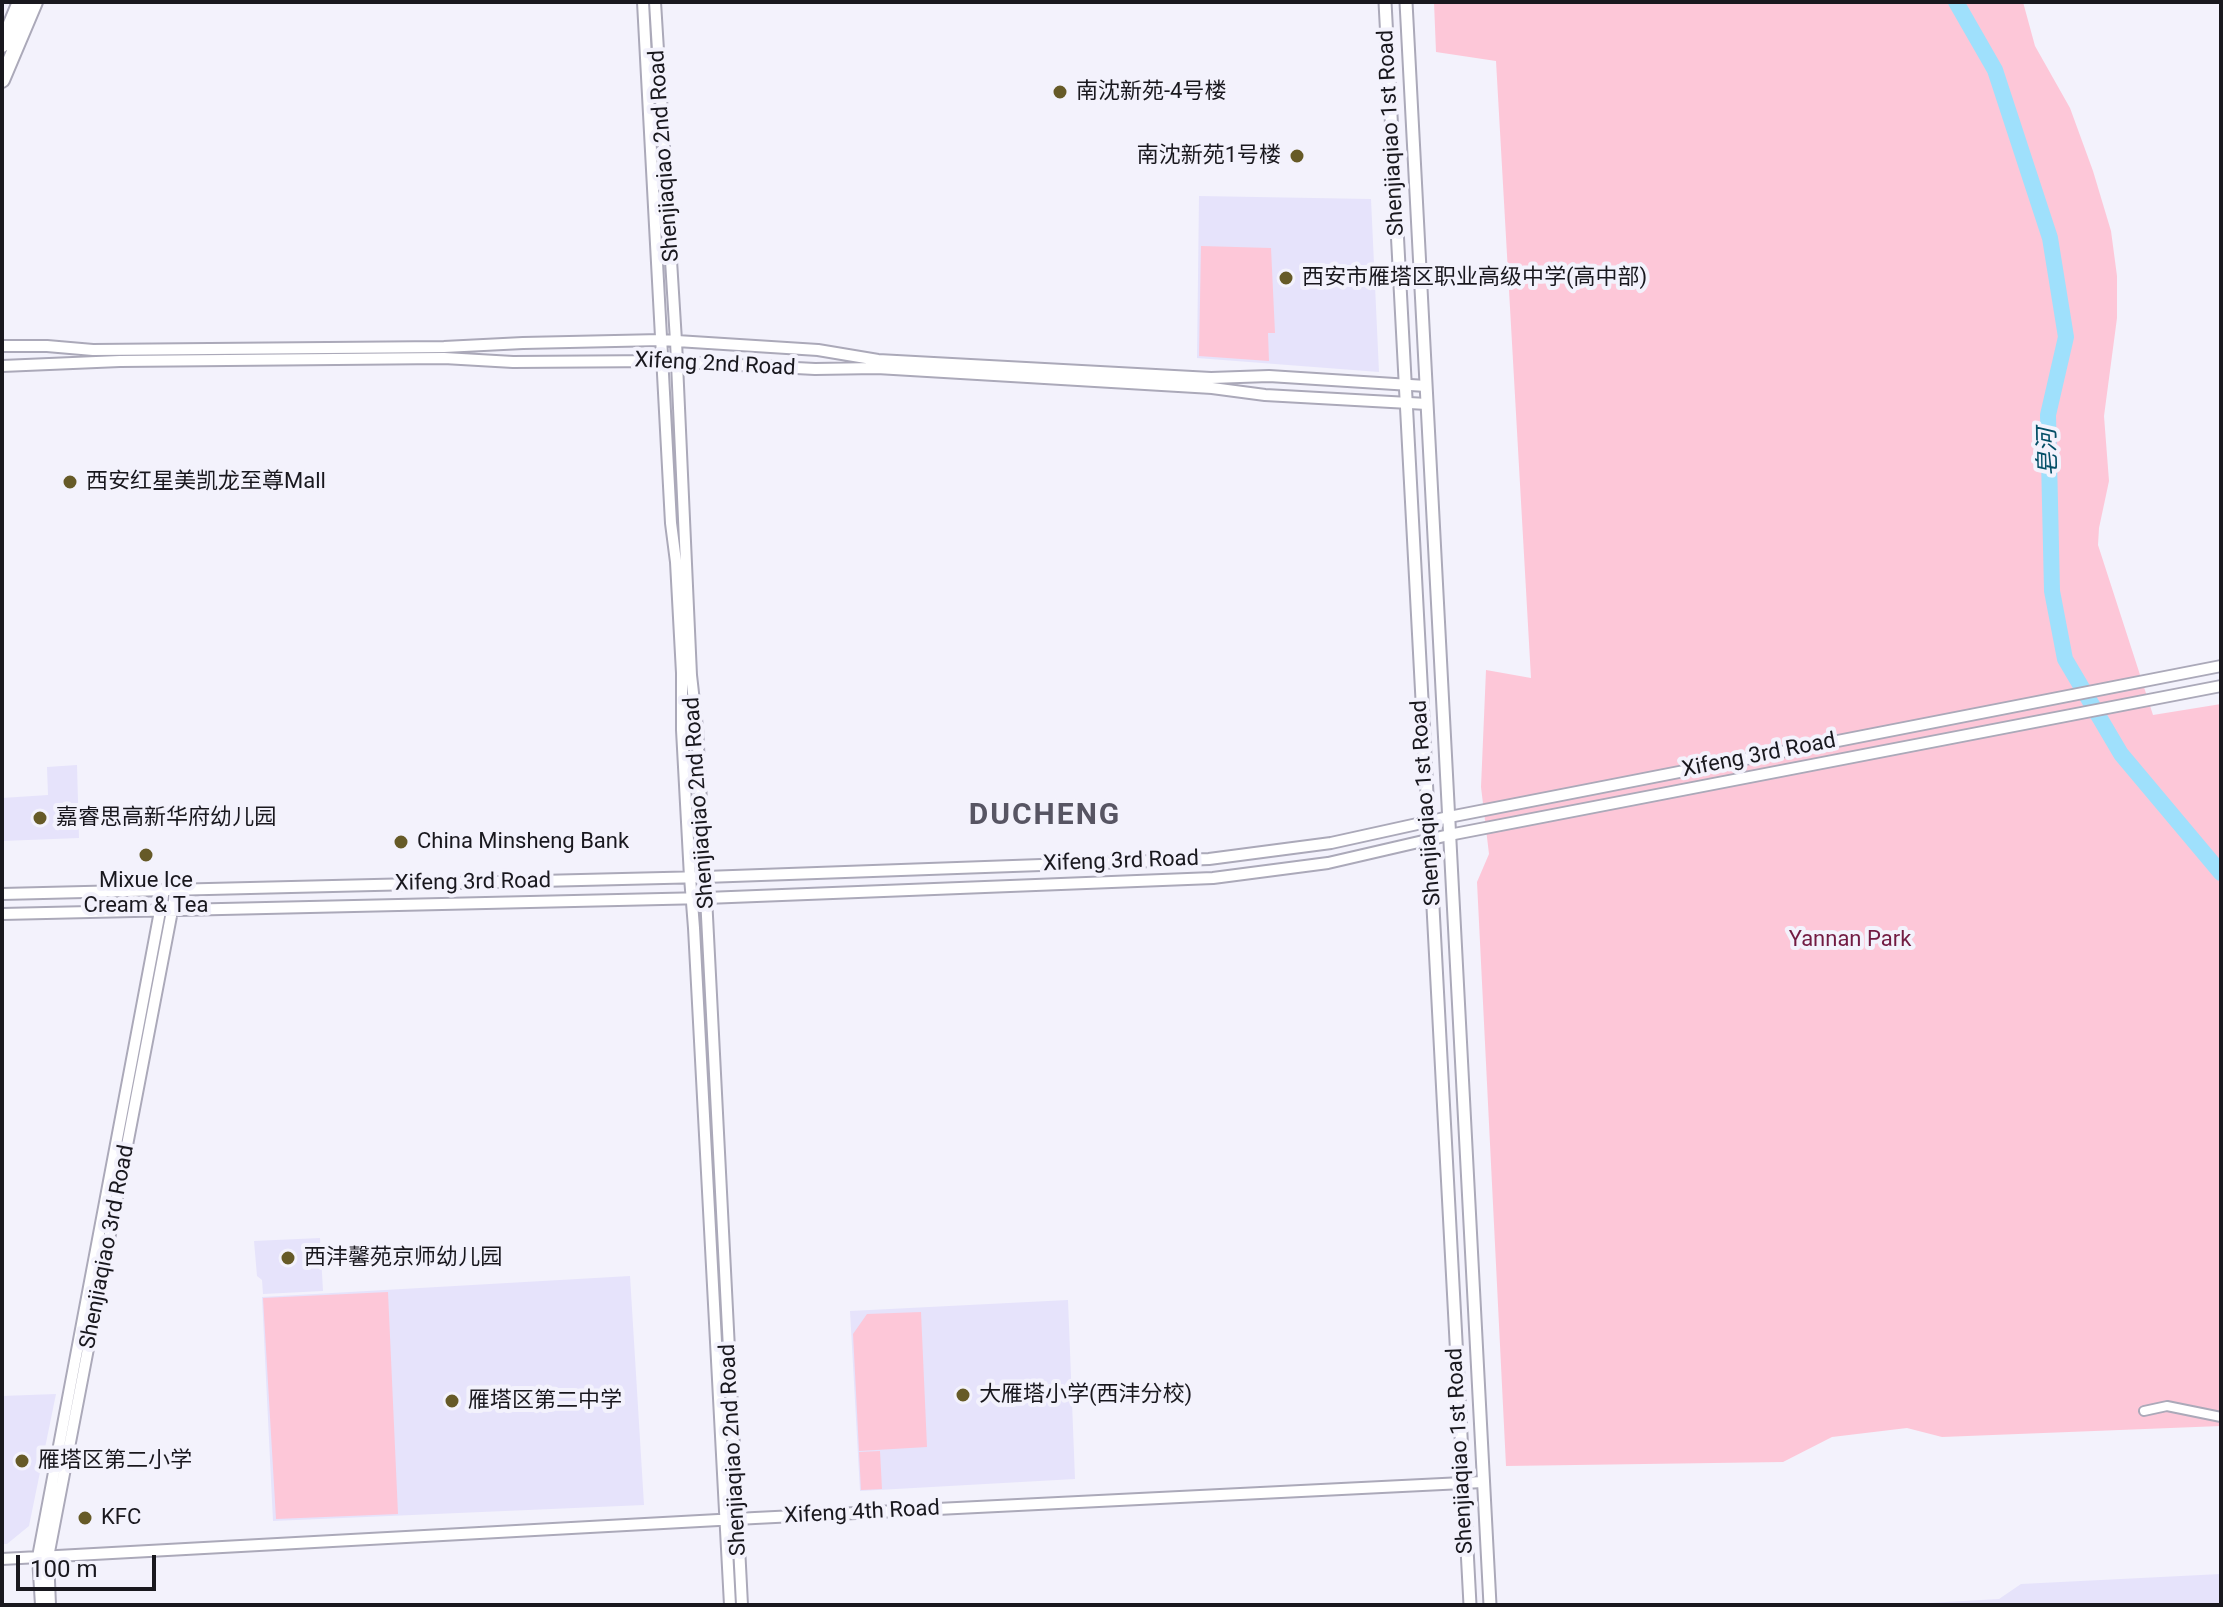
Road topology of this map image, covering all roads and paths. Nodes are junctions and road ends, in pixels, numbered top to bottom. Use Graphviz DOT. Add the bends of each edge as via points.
graph roads {
  1 [pos="20,2"];
  2 [pos="35,2"];
  3 [pos="643,2"];
  4 [pos="655,2"];
  5 [pos="1385,2"];
  6 [pos="1406,2"];
  7 [pos="2,45"];
  8 [pos="2,80"];
  9 [pos="661,340"];
  10 [pos="676,341"];
  11 [pos="2,346"];
  12 [pos="662,361"];
  13 [pos="677,362"];
  14 [pos="2,366"];
  15 [pos="1405,384"];
  16 [pos="1426,386"];
  17 [pos="1406,403"];
  18 [pos="1427,404"];
  19 [pos="2221,666"];
  20 [pos="2221,686"];
  21 [pos="1449,817"];
  22 [pos="1427,822"];
  23 [pos="1449,835"];
  24 [pos="1430,839"];
  25 [pos="690,877"];
  26 [pos="705,877"];
  27 [pos="164,890"];
  28 [pos="176,890"];
  29 [pos="2,894"];
  30 [pos="692,898"];
  31 [pos="706,898"];
  32 [pos="173,909"];
  33 [pos="161,910"];
  34 [pos="2,914"];
  35 [pos="2144,1411"];
  36 [pos="2221,1417"];
  37 [pos="1483,1482"];
  38 [pos="1463,1483"];
  39 [pos="738,1519"];
  40 [pos="726,1520"];
  41 [pos="43,1557"];
  42 [pos="2,1559"];
  43 [pos="41,1605"];
  44 [pos="50,1605"];
  45 [pos="730,1605"];
  46 [pos="742,1605"];
  47 [pos="1470,1605"];
  48 [pos="1490,1605"];
  1 -- 7 [label="highway"];
  2 -- 8 [label="highway"];
  3 -- 9 [label="street, Shenjiaqiao 2nd Road"];
  4 -- 10 [label="street, Shenjiaqiao 2nd Road"];
  5 -- 15 [label="main road, Shenjiaqiao 1st Road"];
  6 -- 16 [label="main road, Shenjiaqiao 1st Road"];
  9 -- 10 [label="street, Xifeng 2nd Road"];
  9 -- 11 [label="street, Xifeng 2nd Road" via="428,348"];
  9 -- 12 [label="street, Shenjiaqiao 2nd Road"];
  10 -- 13 [label="street, Shenjiaqiao 2nd Road"];
  10 -- 15 [label="street, Xifeng 2nd Road" via="818,350 878,360"];
  12 -- 13 [label="street, Xifeng 2nd Road"];
  12 -- 14 [label="street, Xifeng 2nd Road" via="444,358"];
  12 -- 25 [label="street, Shenjiaqiao 2nd Road"];
  13 -- 17 [label="street, Xifeng 2nd Road" via="892,369"];
  13 -- 26 [label="street, Shenjiaqiao 2nd Road"];
  15 -- 16 [label="street, Xifeng 2nd Road"];
  15 -- 17 [label="main road, Shenjiaqiao 1st Road"];
  16 -- 18 [label="main road, Shenjiaqiao 1st Road"];
  17 -- 18 [label="street, Xifeng 2nd Road"];
  17 -- 22 [label="main road, Shenjiaqiao 1st Road"];
  18 -- 21 [label="main road, Shenjiaqiao 1st Road"];
  19 -- 21 [label="street, Xifeng 3rd Road"];
  20 -- 23 [label="street, Xifeng 3rd Road"];
  21 -- 22 [label="street, Xifeng 3rd Road"];
  21 -- 23 [label="main road, Shenjiaqiao 1st Road"];
  22 -- 24 [label="main road, Shenjiaqiao 1st Road"];
  22 -- 26 [label="street, Xifeng 3rd Road" via="1331,843 1209,859"];
  23 -- 24 [label="street, Xifeng 3rd Road"];
  23 -- 37 [label="main road, Shenjiaqiao 1st Road"];
  24 -- 31 [label="street, Xifeng 3rd Road" via="1328,863 1213,878"];
  24 -- 38 [label="main road, Shenjiaqiao 1st Road"];
  25 -- 26 [label="street, Xifeng 3rd Road"];
  25 -- 28 [label="street, Xifeng 3rd Road"];
  25 -- 30 [label="street, Shenjiaqiao 2nd Road"];
  26 -- 31 [label="street, Shenjiaqiao 2nd Road"];
  27 -- 28 [label="street, Xifeng 3rd Road"];
  27 -- 29 [label="street, Xifeng 3rd Road"];
  27 -- 33 [label="street, Shenjiaqiao 3rd Road"];
  28 -- 32 [label="street, Shenjiaqiao 3rd Road"];
  30 -- 31 [label="street, Xifeng 3rd Road"];
  30 -- 32 [label="street, Xifeng 3rd Road"];
  30 -- 40 [label="street, Shenjiaqiao 2nd Road"];
  31 -- 39 [label="street, Shenjiaqiao 2nd Road"];
  32 -- 33 [label="street, Xifeng 3rd Road"];
  32 -- 41 [label="street, Shenjiaqiao 3rd Road"];
  33 -- 34 [label="street, Xifeng 3rd Road"];
  33 -- 41 [label="street, Shenjiaqiao 3rd Road"];
  35 -- 36 [label="street" via="2167,1406"];
  37 -- 38 [label="street, Xifeng 4th Road"];
  37 -- 48 [label="main road, Shenjiaqiao 1st Road"];
  38 -- 39 [label="street, Xifeng 4th Road"];
  38 -- 47 [label="main road, Shenjiaqiao 1st Road"];
  39 -- 40 [label="street, Xifeng 4th Road"];
  39 -- 46 [label="street, Shenjiaqiao 2nd Road"];
  40 -- 41 [label="street, Xifeng 4th Road"];
  40 -- 45 [label="street, Shenjiaqiao 2nd Road"];
  41 -- 42 [label="street, Xifeng 4th Road"];
  41 -- 43 [label="street, Shenjiaqiao 3rd Road"];
  41 -- 44 [label="street, Shenjiaqiao 3rd Road"];
}
